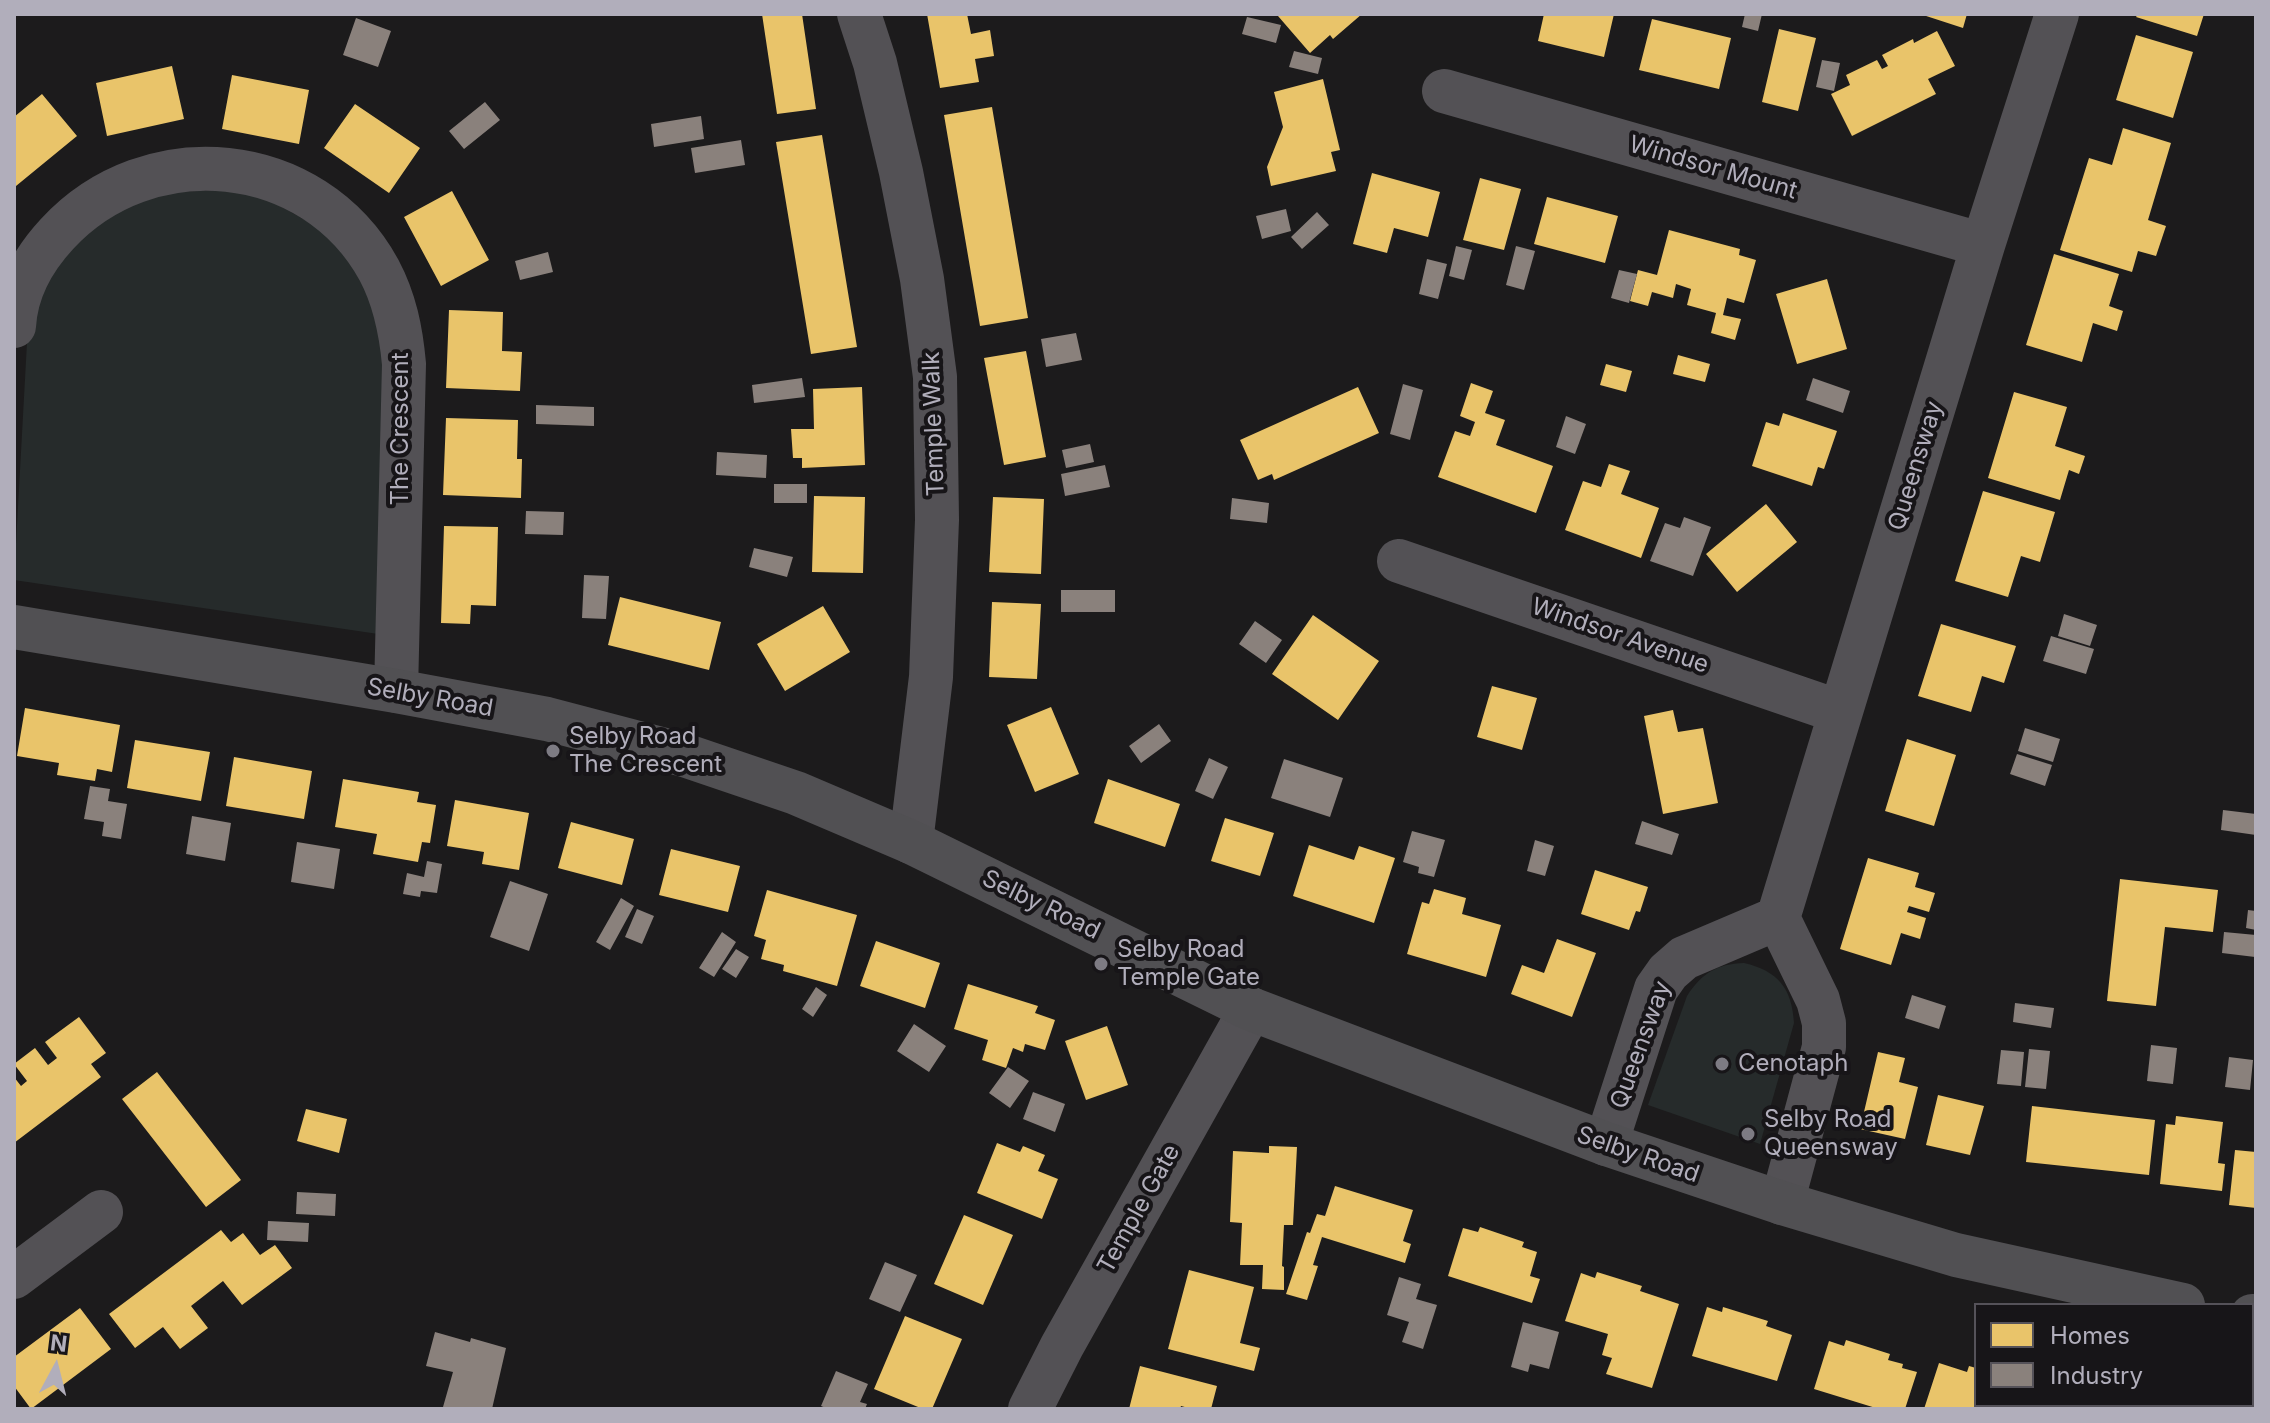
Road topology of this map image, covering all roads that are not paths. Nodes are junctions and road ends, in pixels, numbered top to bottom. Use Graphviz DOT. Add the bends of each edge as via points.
graph roads {
  1 [pos="859,14"];
  2 [pos="2057,14"];
  3 [pos="1444,91"];
  4 [pos="1983,245"];
  5 [pos="14,326"];
  6 [pos="1399,561"];
  7 [pos="14,627"];
  8 [pos="396,691"];
  9 [pos="1840,712"];
  10 [pos="911,842"];
  11 [pos="1778,918"];
  12 [pos="1251,1009"];
  13 [pos="1606,1144"];
  14 [pos="1782,1203"];
  15 [pos="101,1212"];
  16 [pos="14,1277"];
  17 [pos="2174,1303"];
  18 [pos="1030,1409"];
  1 -- 10 [label="street, Temple Walk" via="901,172 935,377 931,677"];
  2 -- 4 [label="street, Queensway"];
  3 -- 4 [label="street, Windsor Mount"];
  4 -- 9 [label="street, Queensway"];
  5 -- 8 [label="street, The Crescent" via="15,303 46,246 94,201 123,185 186,169 251,173 283,183 338,219 379,270 401,331"];
  6 -- 9 [label="street, Windsor Avenue"];
  7 -- 8 [label="main road, Selby Road"];
  8 -- 10 [label="main road, Selby Road" via="547,719 684,755 796,793"];
  9 -- 11 [label="street, Queensway"];
  10 -- 12 [label="main road, Selby Road"];
  11 -- 13 [label="street, Queensway" via="1684,958 1668,972 1656,989"];
  11 -- 14 [label="street" via="1824,1023 1824,1047"];
  12 -- 13 [label="main road, Selby Road"];
  12 -- 18 [label="street, Temple Gate"];
  13 -- 14 [label="main road, Selby Road"];
  14 -- 17 [label="main road, Selby Road" via="1956,1255"];
  15 -- 16 [label="street"];
}
